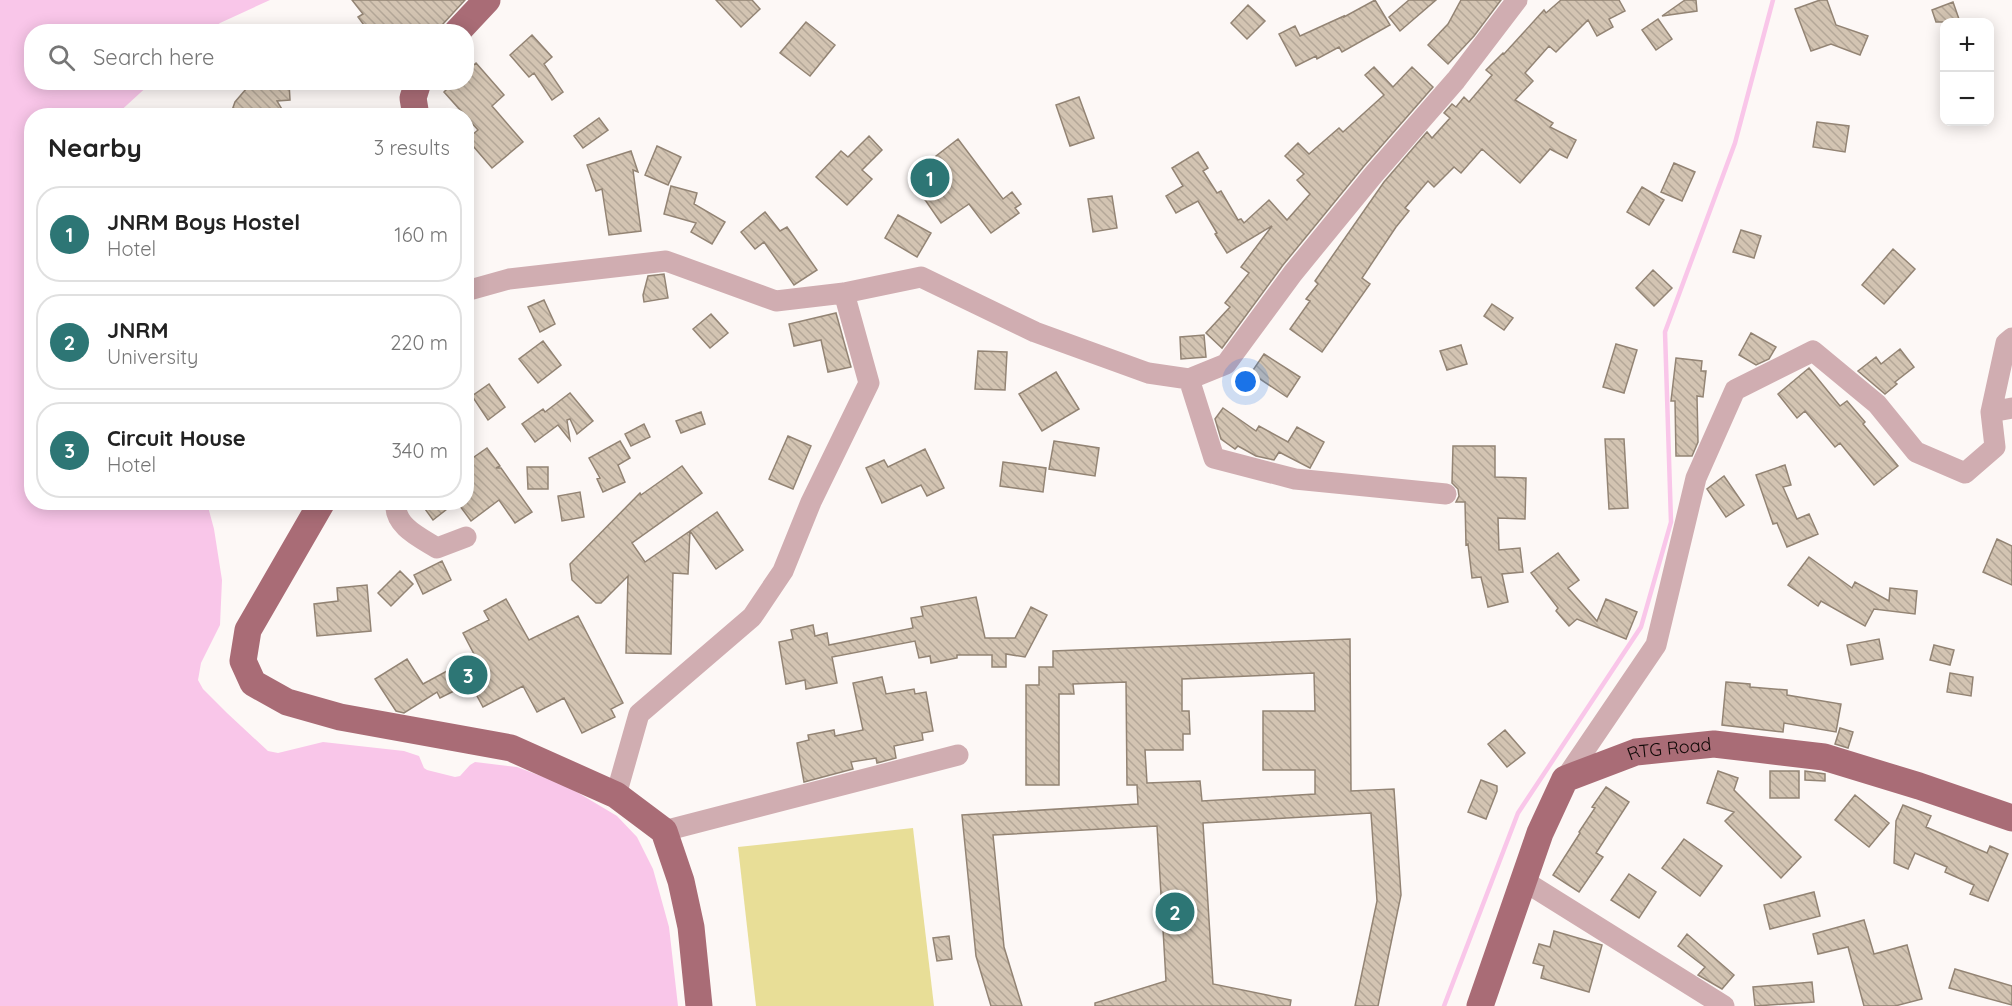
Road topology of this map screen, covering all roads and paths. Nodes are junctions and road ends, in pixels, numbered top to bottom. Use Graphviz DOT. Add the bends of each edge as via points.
graph roads {
  1 [pos="487,0"];
  2 [pos="1517,0"];
  3 [pos="464,24"];
  4 [pos="416,90"];
  5 [pos="415,108"];
  6 [pos="474,289"];
  7 [pos="844,293"];
  8 [pos="2012,338"];
  9 [pos="1190,379"];
  10 [pos="2012,408"];
  11 [pos="1991,412"];
  12 [pos="1446,494"];
  13 [pos="317,510"];
  14 [pos="396,510"];
  15 [pos="466,537"];
  16 [pos="958,755"];
  17 [pos="1565,779"];
  18 [pos="616,795"];
  19 [pos="2012,818"];
  20 [pos="664,831"];
  21 [pos="1524,881"];
  22 [pos="699,1006"];
  23 [pos="1480,1006"];
  24 [pos="1724,1006"];
  1 -- 3 [label="main road"];
  2 -- 9 [label="street" via="1456,80 1293,273 1226,364"];
  4 -- 5 [label="main road"];
  6 -- 7 [label="street" via="508,279 666,261 776,301"];
  7 -- 9 [label="street" via="921,277 1035,332 1148,373"];
  7 -- 18 [label="street" via="869,383 811,502 783,571 752,616 639,714"];
  8 -- 11 [label="street" via="2006,343"];
  9 -- 12 [label="street" via="1214,458 1295,479"];
  10 -- 11 [label="street"];
  11 -- 17 [label="street" via="1995,447 1965,473 1916,452 1877,404 1813,351 1735,390 1696,478 1656,645"];
  13 -- 18 [label="main road" via="248,630 243,661 253,683 288,702 340,717 511,748"];
  14 -- 15 [label="street" via="405,528 437,548"];
  16 -- 20 [label="street"];
  17 -- 19 [label="main road, RTG Road" via="1636,752 1714,744 1824,757"];
  17 -- 21 [label="main road" via="1540,833"];
  18 -- 20 [label="main road"];
  20 -- 22 [label="main road" via="691,927"];
  21 -- 23 [label="main road"];
  21 -- 24 [label="street"];
}
